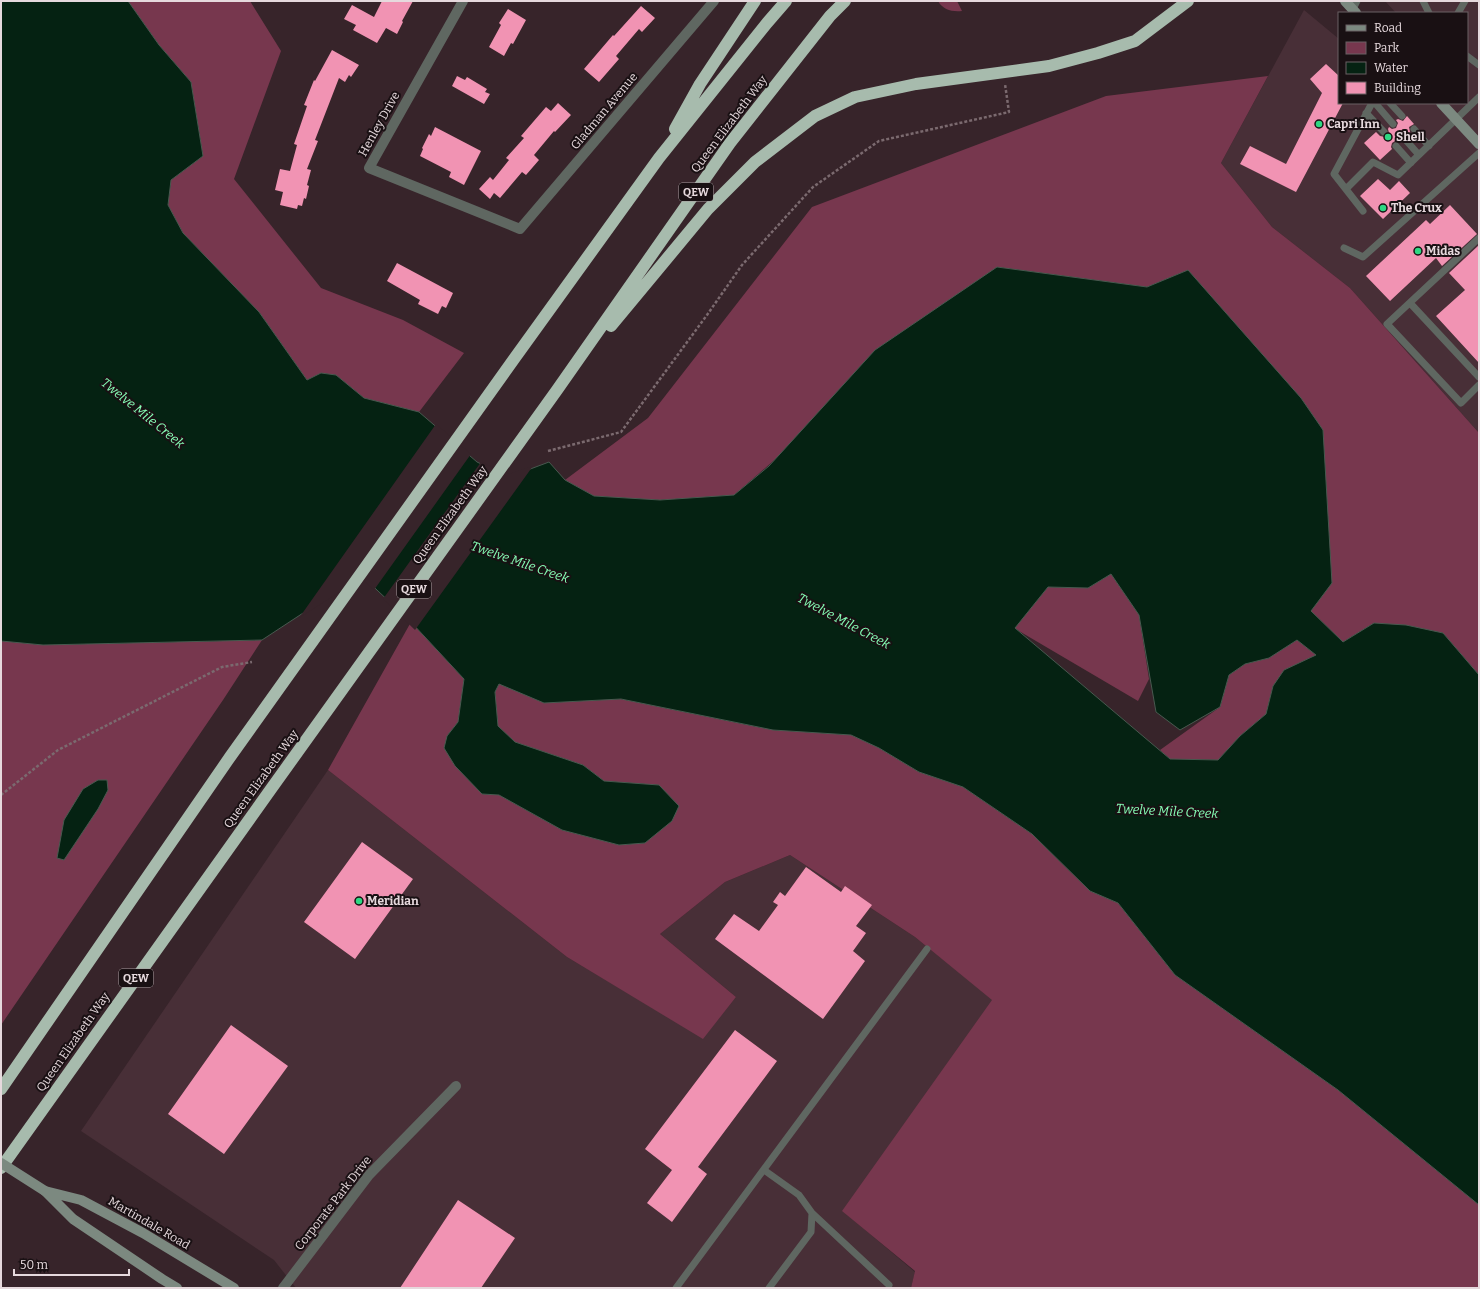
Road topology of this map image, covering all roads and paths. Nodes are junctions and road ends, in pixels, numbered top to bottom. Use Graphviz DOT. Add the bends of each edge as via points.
graph roads {
  1 [pos="463,1"];
  2 [pos="714,1"];
  3 [pos="754,1"];
  4 [pos="786,1"];
  5 [pos="845,1"];
  6 [pos="1188,1"];
  7 [pos="1345,1"];
  8 [pos="1423,1"];
  9 [pos="1465,1"];
  10 [pos="1355,8"];
  11 [pos="1428,12"];
  12 [pos="1459,12"];
  13 [pos="1468,57"];
  14 [pos="1479,65"];
  15 [pos="1003,72"];
  16 [pos="1479,97"];
  17 [pos="1372,104"];
  18 [pos="1374,104"];
  19 [pos="1391,104"];
  20 [pos="1441,104"];
  21 [pos="1366,113"];
  22 [pos="1402,116"];
  23 [pos="1456,120"];
  24 [pos="1393,124"];
  25 [pos="1414,129"];
  26 [pos="1384,132"];
  27 [pos="1404,138"];
  28 [pos="1479,144"];
  29 [pos="1396,146"];
  30 [pos="1429,146"];
  31 [pos="1479,153"];
  32 [pos="1419,155"];
  33 [pos="658,158"];
  34 [pos="1411,163"];
  35 [pos="1346,189"];
  36 [pos="1363,211"];
  37 [pos="511,225"];
  38 [pos="1479,238"];
  39 [pos="1344,248"];
  40 [pos="1410,303"];
  41 [pos="1479,378"];
  42 [pos="1479,385"];
  43 [pos="558,390"];
  44 [pos="548,451"];
  45 [pos="252,662"];
  46 [pos="1,795"];
  47 [pos="927,949"];
  48 [pos="456,1086"];
  49 [pos="1,1088"];
  50 [pos="1,1163"];
  51 [pos="1,1168"];
  52 [pos="764,1170"];
  53 [pos="45,1191"];
  54 [pos="812,1213"];
  55 [pos="889,1285"];
  56 [pos="177,1288"];
  57 [pos="234,1288"];
  58 [pos="283,1288"];
  59 [pos="676,1288"];
  60 [pos="769,1288"];
  1 -- 37 [label="street, Henley Drive" via="369,168"];
  2 -- 37 [label="street, Gladman Avenue" via="520,229"];
  3 -- 33 [label="highway" via="700,84"];
  4 -- 33 [label="highway"];
  5 -- 43 [label="highway, Queen Elizabeth Way / QEW" via="830,16 730,143"];
  6 -- 15 [label="highway" via="1135,41 1049,66"];
  7 -- 10 [label="main road"];
  8 -- 11 [label="lane"];
  9 -- 12 [label="lane"];
  13 -- 14 [label="lane"];
  15 -- 43 [label="highway" via="916,84 855,97 815,116 755,162 708,209"];
  15 -- 44 [label="path" via="1008,112 879,141 813,187 742,265 620,432"];
  16 -- 23 [label="lane"];
  17 -- 21 [label="lane"];
  18 -- 24 [label="lane"];
  19 -- 22 [label="lane"];
  20 -- 23 [label="main road"];
  21 -- 26 [label="lane"];
  21 -- 35 [label="lane" via="1334,174"];
  23 -- 28 [label="main road"];
  23 -- 30 [label="lane"];
  25 -- 30 [label="lane"];
  27 -- 32 [label="lane"];
  29 -- 34 [label="lane"];
  30 -- 32 [label="lane"];
  31 -- 39 [label="lane" via="1363,257"];
  32 -- 34 [label="lane"];
  33 -- 49 [label="highway" via="230,757"];
  34 -- 35 [label="lane" via="1398,175 1373,162"];
  35 -- 36 [label="lane"];
  38 -- 40 [label="lane"];
  40 -- 41 [label="lane"];
  40 -- 42 [label="lane" via="1387,324 1461,403"];
  43 -- 51 [label="highway, Queen Elizabeth Way / QEW"];
  45 -- 46 [label="path" via="222,667 58,750"];
  47 -- 52 [label="lane"];
  48 -- 58 [label="street, Corporate Park Drive" via="369,1175"];
  50 -- 53 [label="main road, Martindale Road, bridge"];
  52 -- 54 [label="lane" via="799,1195"];
  52 -- 59 [label="lane"];
  53 -- 56 [label="main road, Martindale Road" via="73,1219"];
  53 -- 57 [label="main road, Martindale Road" via="81,1200 143,1233"];
  54 -- 55 [label="lane"];
  54 -- 60 [label="lane" via="811,1232"];
}
